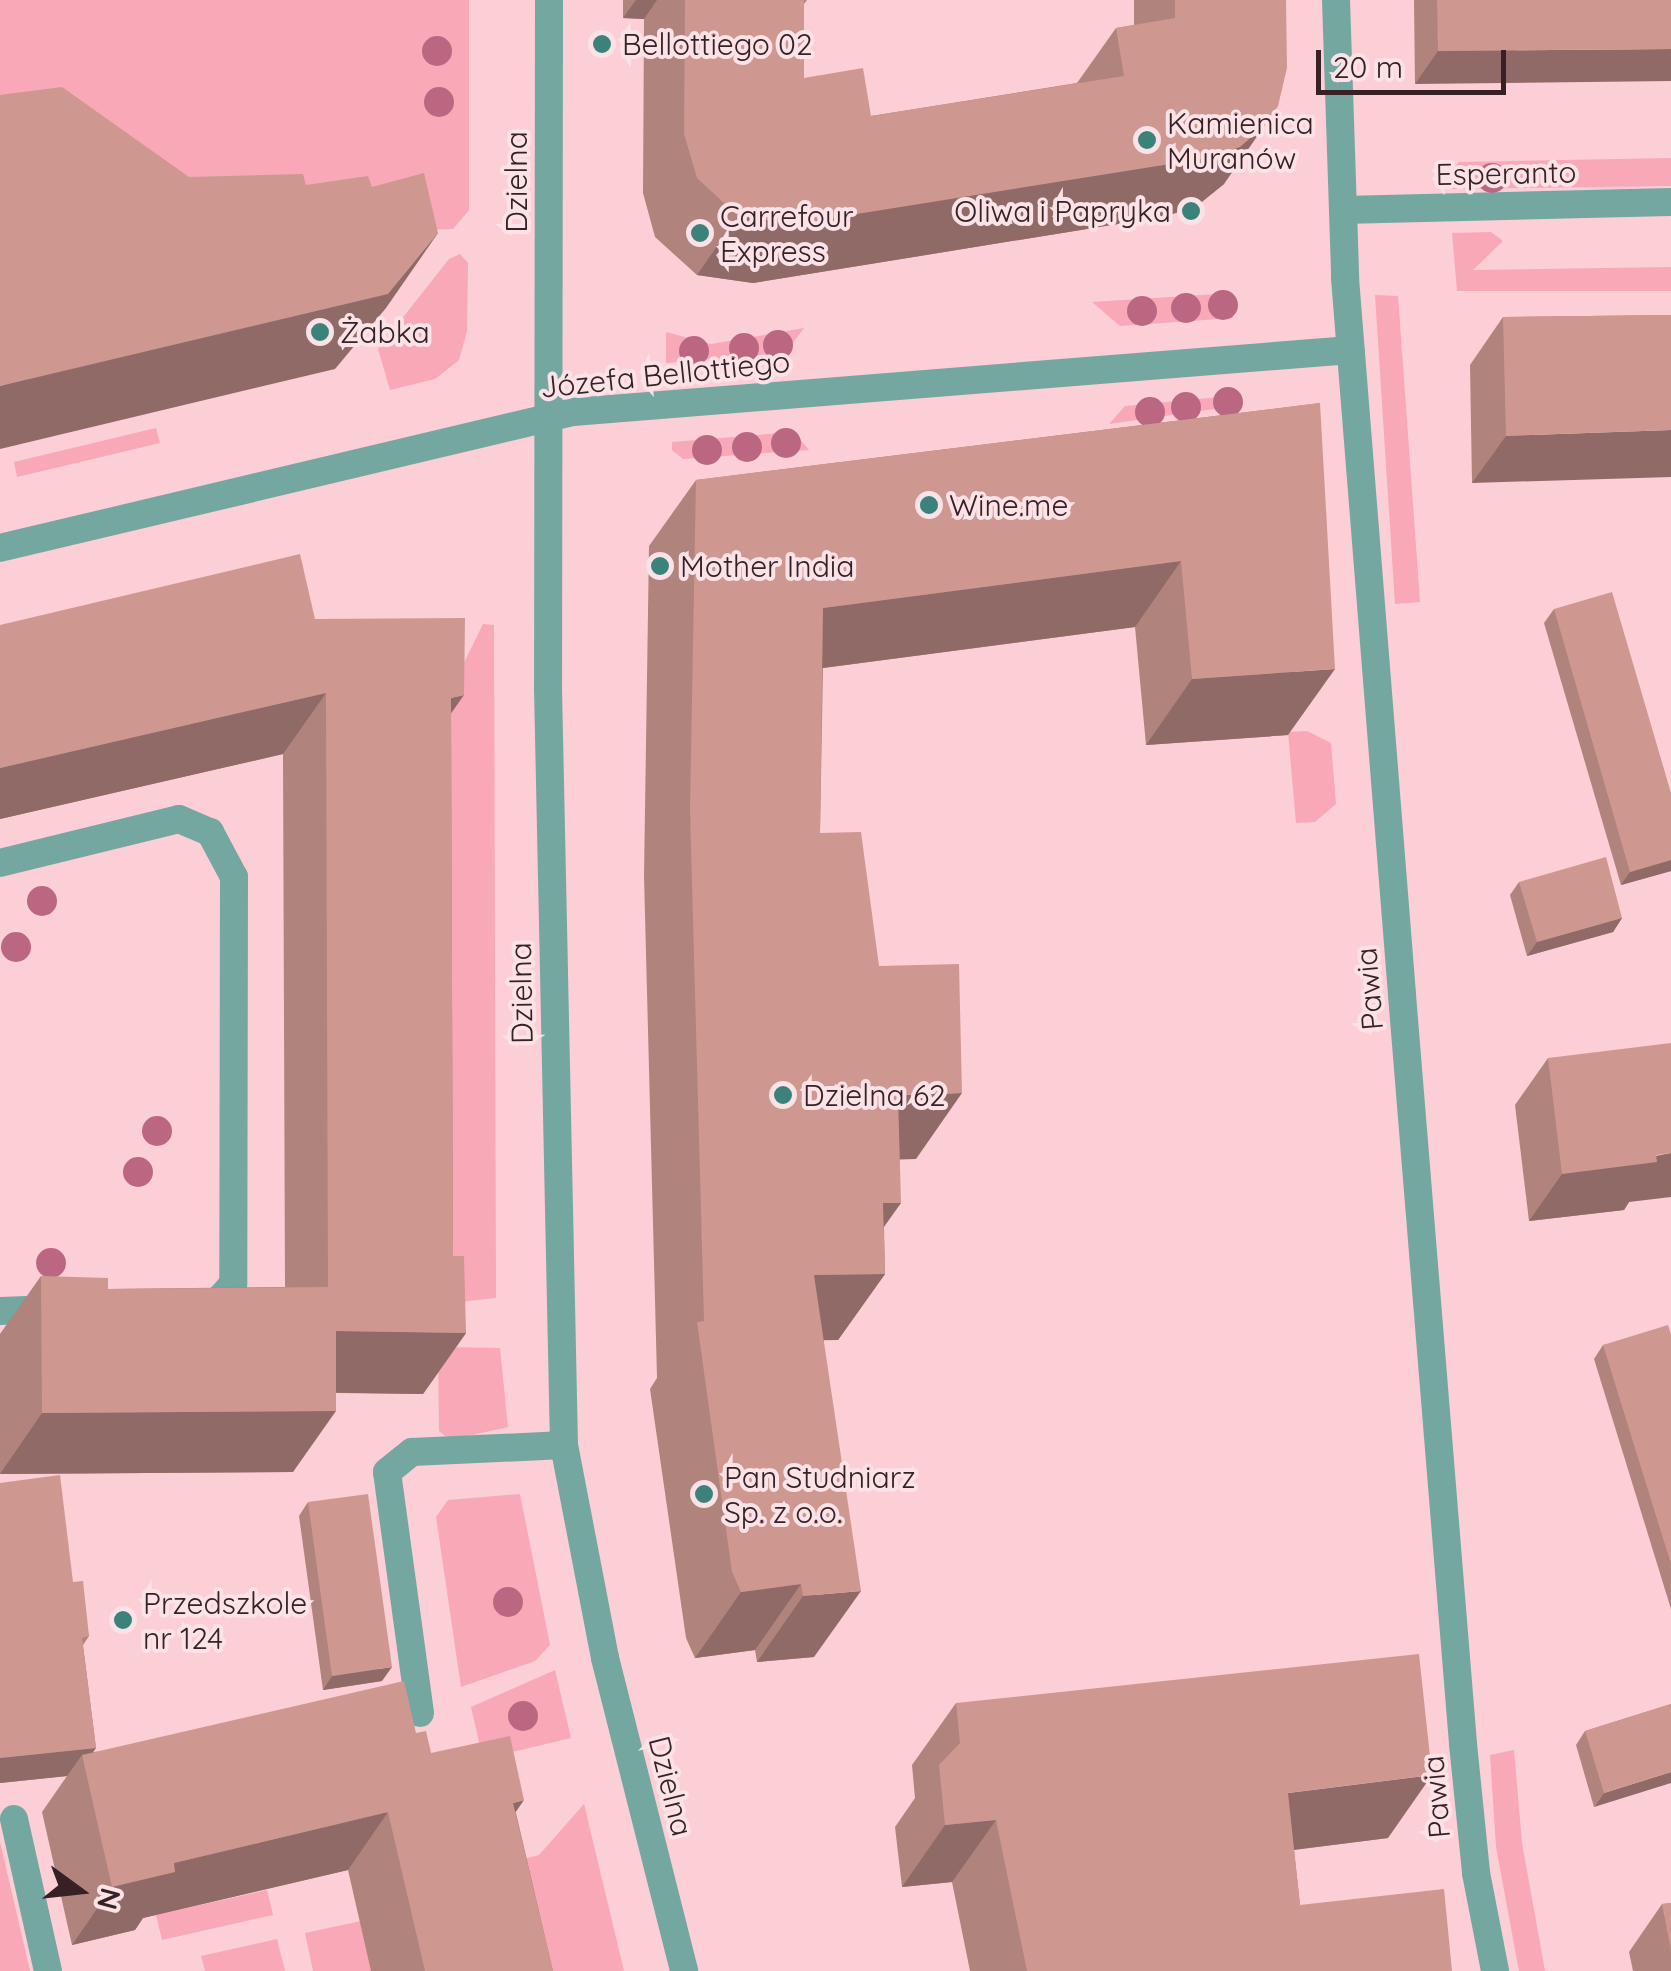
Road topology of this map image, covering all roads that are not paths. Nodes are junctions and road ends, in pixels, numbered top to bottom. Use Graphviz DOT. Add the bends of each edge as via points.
graph roads {
  1 [pos="549,0"];
  2 [pos="1336,0"];
  3 [pos="1671,202"];
  4 [pos="1343,210"];
  5 [pos="1351,350"];
  6 [pos="549,417"];
  7 [pos="0,548"];
  8 [pos="0,863"];
  9 [pos="166,1305"];
  10 [pos="74,1308"];
  11 [pos="0,1311"];
  12 [pos="564,1446"];
  13 [pos="420,1713"];
  14 [pos="14,1819"];
  15 [pos="48,1971"];
  16 [pos="684,1971"];
  17 [pos="1495,1971"];
  1 -- 6 [label="street, Dzielna"];
  2 -- 4 [label="street, Pawia"];
  3 -- 4 [label="street, Esperanto"];
  4 -- 5 [label="street, Pawia"];
  5 -- 6 [label="street, Józefa Bellottiego"];
  5 -- 17 [label="street, Pawia" via="1463,1744"];
  6 -- 7 [label="street, Józefa Bellottiego"];
  6 -- 12 [label="street, Dzielna" via="548,708"];
  8 -- 9 [label="street" via="178,819 210,832 234,877 234,1284 214,1305"];
  10 -- 11 [label="street"];
  12 -- 13 [label="street" via="412,1452 387,1472"];
  12 -- 16 [label="street, Dzielna" via="606,1658"];
  14 -- 15 [label="street"];
}
